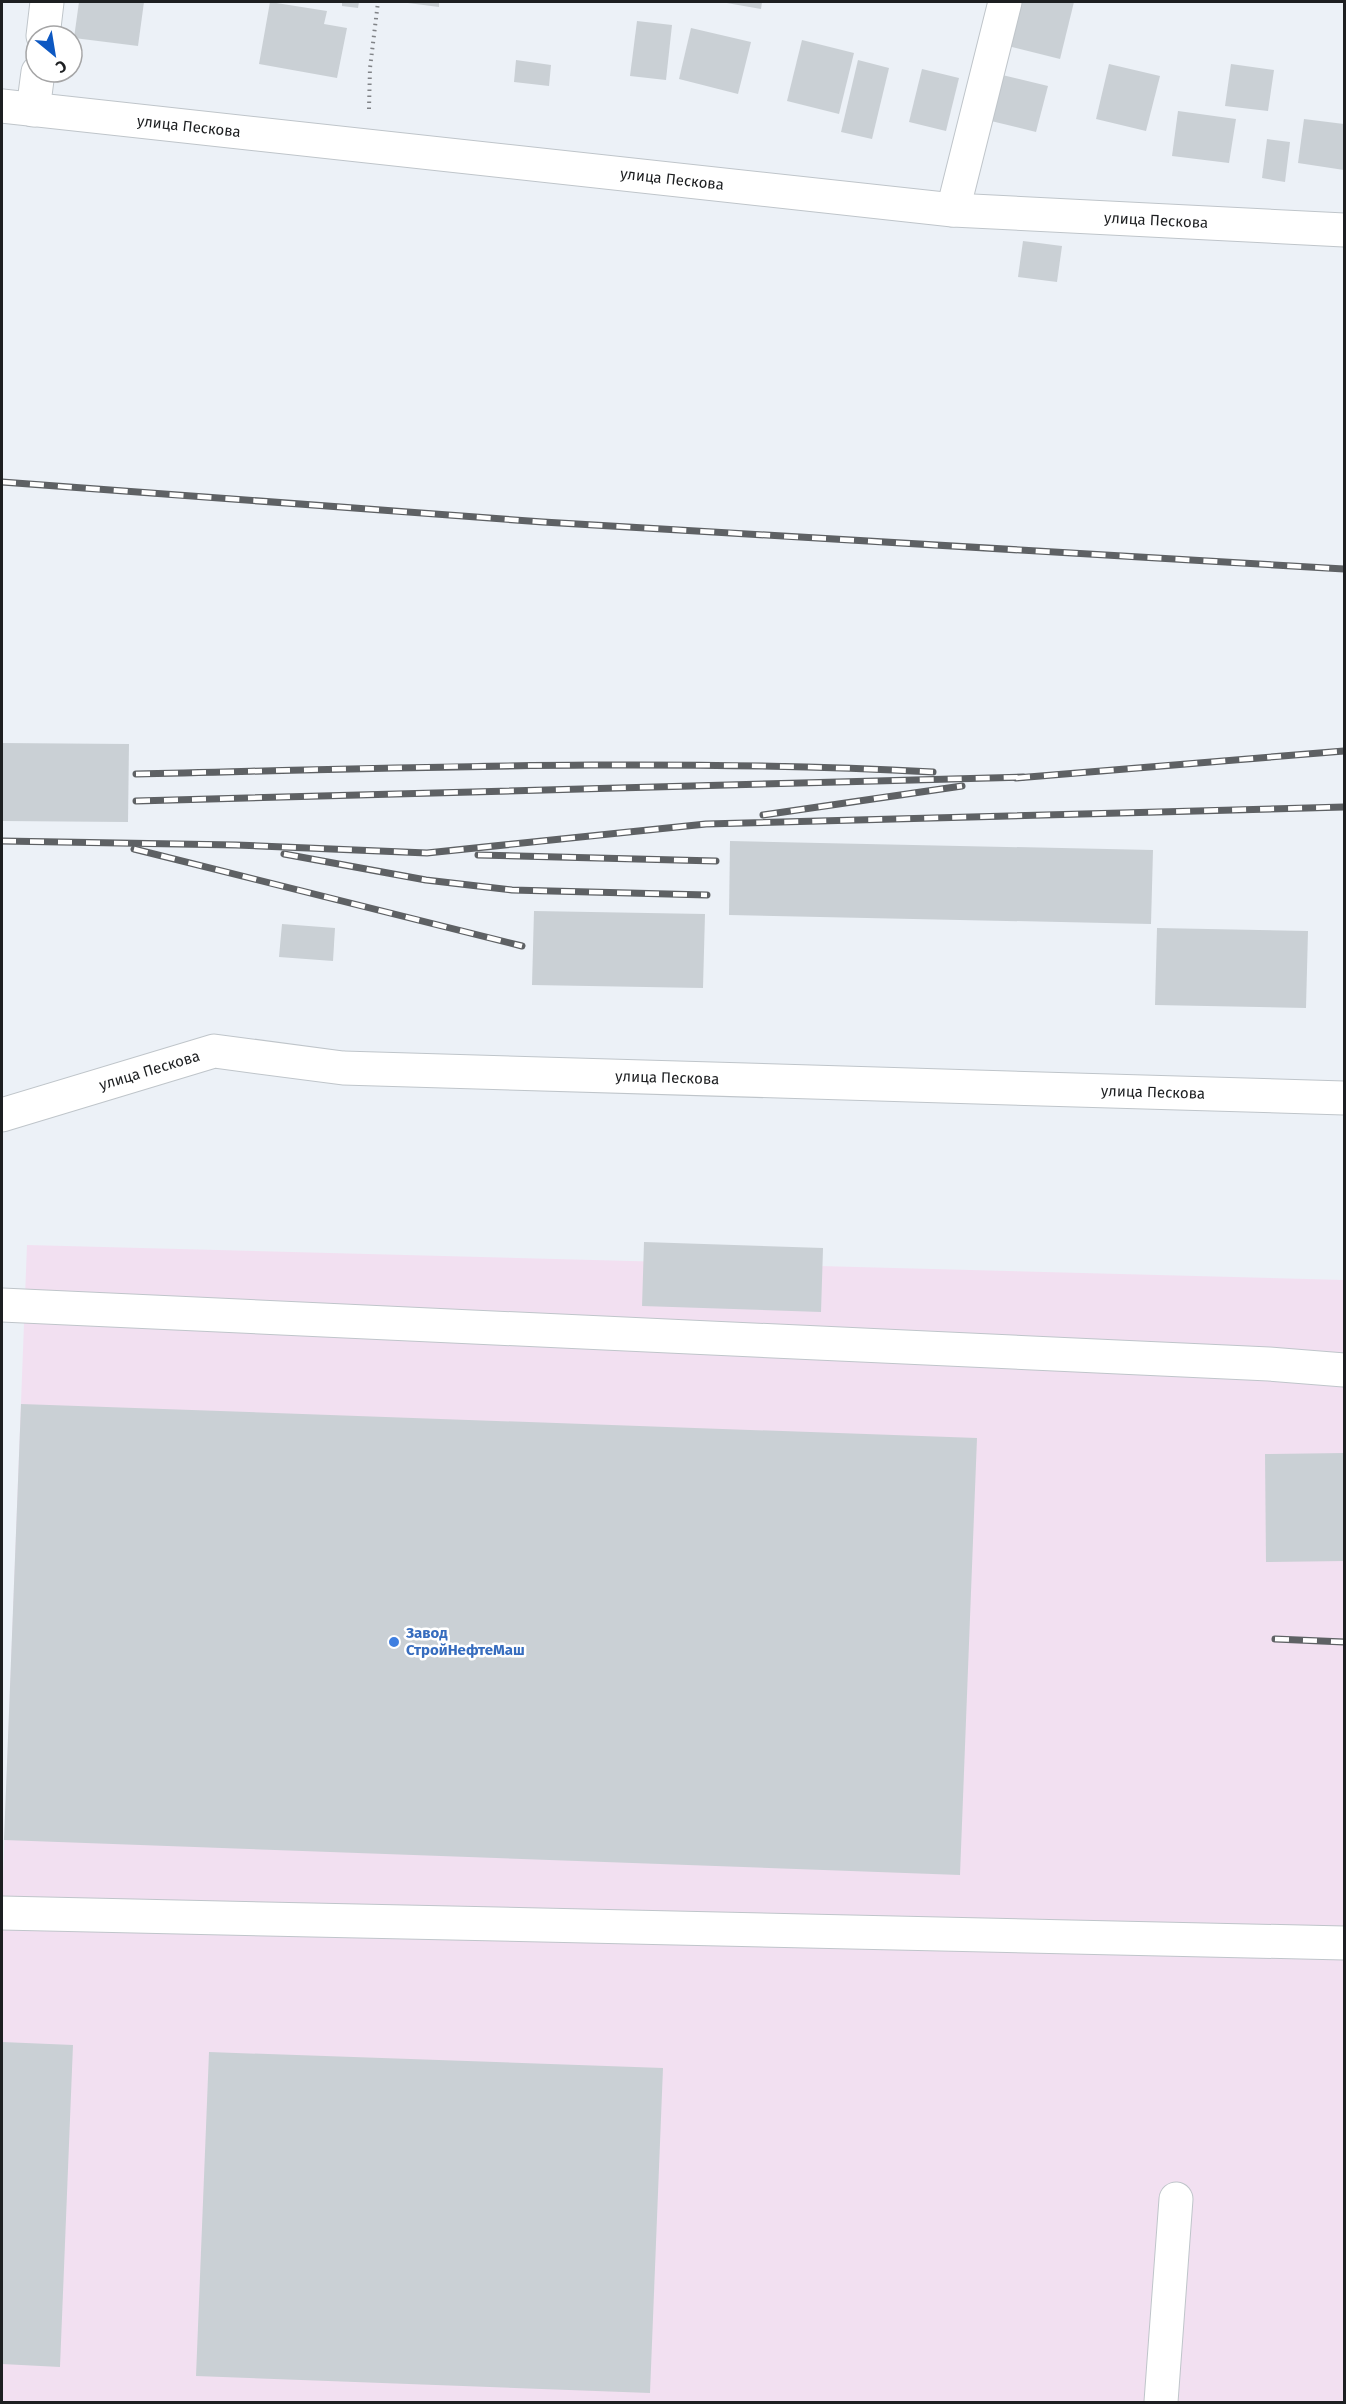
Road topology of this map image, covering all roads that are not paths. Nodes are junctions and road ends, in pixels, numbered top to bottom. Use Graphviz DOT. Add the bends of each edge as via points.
graph roads {
  1 [pos="47,2"];
  2 [pos="1005,2"];
  3 [pos="44,24"];
  4 [pos="31,84"];
  5 [pos="17,108"];
  6 [pos="953,210"];
  7 [pos="1344,230"];
  8 [pos="1344,1098"];
  9 [pos="2,1115"];
  10 [pos="2,1305"];
  11 [pos="1344,1370"];
  12 [pos="2,1913"];
  13 [pos="1344,1943"];
  14 [pos="1176,2199"];
  15 [pos="1161,2403"];
  1 -- 3 [label="street"];
  2 -- 6 [label="street"];
  4 -- 5 [label="street"];
  5 -- 6 [label="street, улица Пескова"];
  6 -- 7 [label="street, улица Пескова"];
  8 -- 9 [label="street, улица Пескова" via="343,1068 214,1051"];
  10 -- 11 [label="street"];
  12 -- 13 [label="street"];
  14 -- 15 [label="street"];
}
